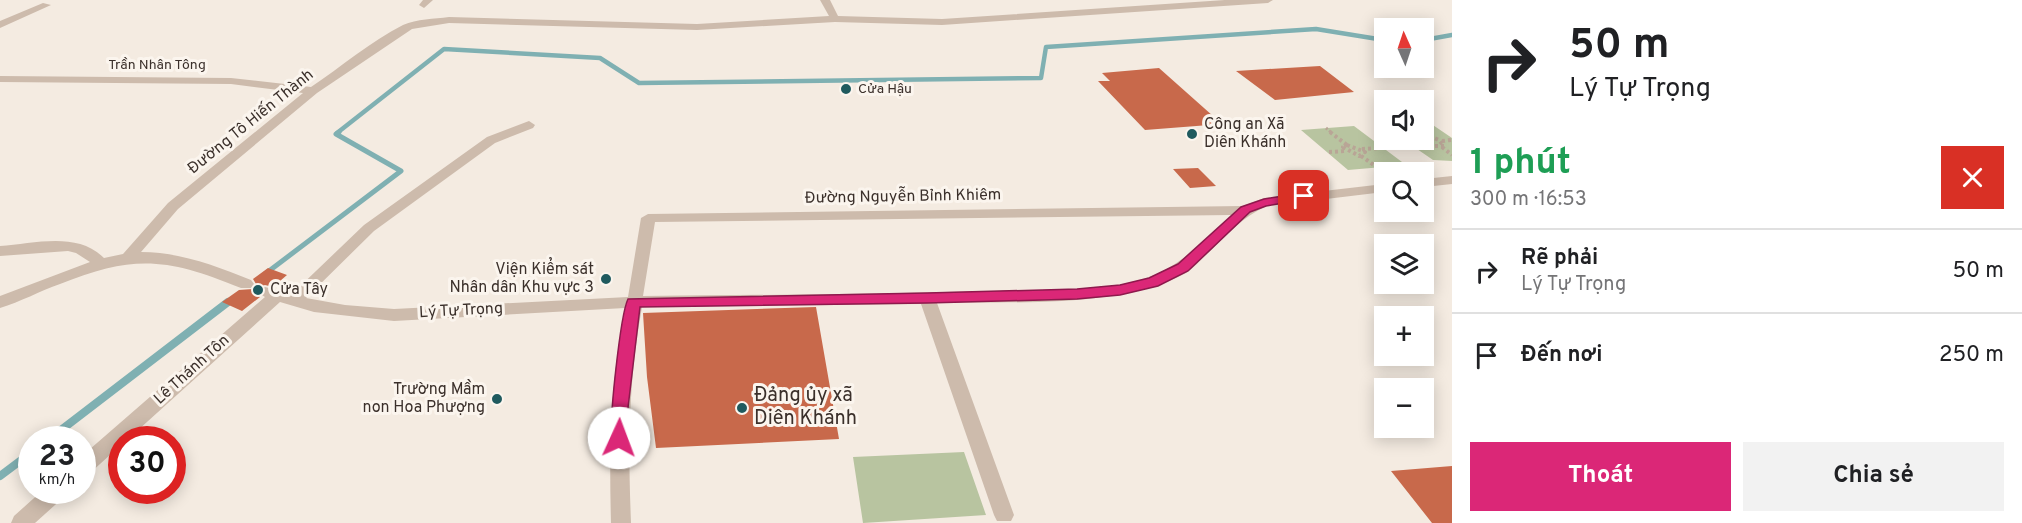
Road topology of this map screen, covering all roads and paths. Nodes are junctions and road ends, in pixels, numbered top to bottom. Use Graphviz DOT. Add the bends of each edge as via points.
graph roads {
  1 [pos="825,0"];
  2 [pos="1268,0"];
  3 [pos="46,5"];
  4 [pos="835,19"];
  5 [pos="0,26"];
  6 [pos="0,79"];
  7 [pos="313,91"];
  8 [pos="529,125"];
  9 [pos="1326,128"];
  10 [pos="1434,139"];
  11 [pos="1451,140"];
  12 [pos="1441,141"];
  13 [pos="1347,145"];
  14 [pos="1434,145"];
  15 [pos="1441,147"];
  16 [pos="1374,148"];
  17 [pos="1361,149"];
  18 [pos="1346,151"];
  19 [pos="1329,152"];
  20 [pos="1361,155"];
  21 [pos="1452,155"];
  22 [pos="1374,165"];
  23 [pos="1452,180"];
  24 [pos="1434,182"];
  25 [pos="1374,189"];
  26 [pos="1245,210"];
  27 [pos="0,251"];
  28 [pos="128,258"];
  29 [pos="101,264"];
  30 [pos="246,284"];
  31 [pos="270,295"];
  32 [pos="927,298"];
  33 [pos="294,301"];
  34 [pos="0,302"];
  35 [pos="634,302"];
  36 [pos="96,455"];
  37 [pos="42,504"];
  38 [pos="1004,515"];
  39 [pos="21,523"];
  40 [pos="621,523"];
  1 -- 4 [label="street"];
  2 -- 4 [label="street, Đường Tô Hiến Thành" via="942,22"];
  3 -- 5 [label="street"];
  4 -- 7 [label="street, Đường Tô Hiến Thành" via="697,27 597,22 429,22 408,27"];
  6 -- 7 [label="street, Trần Nhân Tông" via="231,81"];
  7 -- 28 [label="street, Đường Tô Hiến Thành" via="173,206"];
  8 -- 33 [label="street" via="490,140 369,228"];
  9 -- 13 [label="path"];
  10 -- 12 [label="path"];
  11 -- 12 [label="path"];
  12 -- 15 [label="path"];
  13 -- 17 [label="path"];
  13 -- 18 [label="path" via="1343,147"];
  14 -- 15 [label="path"];
  15 -- 21 [label="path"];
  16 -- 17 [label="path"];
  17 -- 20 [label="path" via="1365,152"];
  18 -- 19 [label="path"];
  18 -- 20 [label="path"];
  20 -- 22 [label="path"];
  23 -- 24 [label="street"];
  25 -- 26 [label="street, Lý Tự Trọng" via="1264,202"];
  26 -- 32 [label="street, Lý Tự Trọng" via="1183,268 1153,282 1077,294"];
  26 -- 35 [label="street, Đường Nguyễn Bỉnh Khiêm" via="648,218"];
  27 -- 29 [label="street" via="69,246 88,251"];
  28 -- 29 [label="street"];
  28 -- 30 [label="street" via="154,256 209,269"];
  29 -- 34 [label="street"];
  31 -- 33 [label="street, Lý Tự Trọng"];
  31 -- 36 [label="street, Lê Thánh Tôn"];
  32 -- 35 [label="street, Lý Tự Trọng"];
  32 -- 38 [label="street"];
  33 -- 35 [label="street, Lý Tự Trọng" via="394,315"];
  35 -- 40 [label="street" via="619,416"];
  37 -- 39 [label="street"];
}
